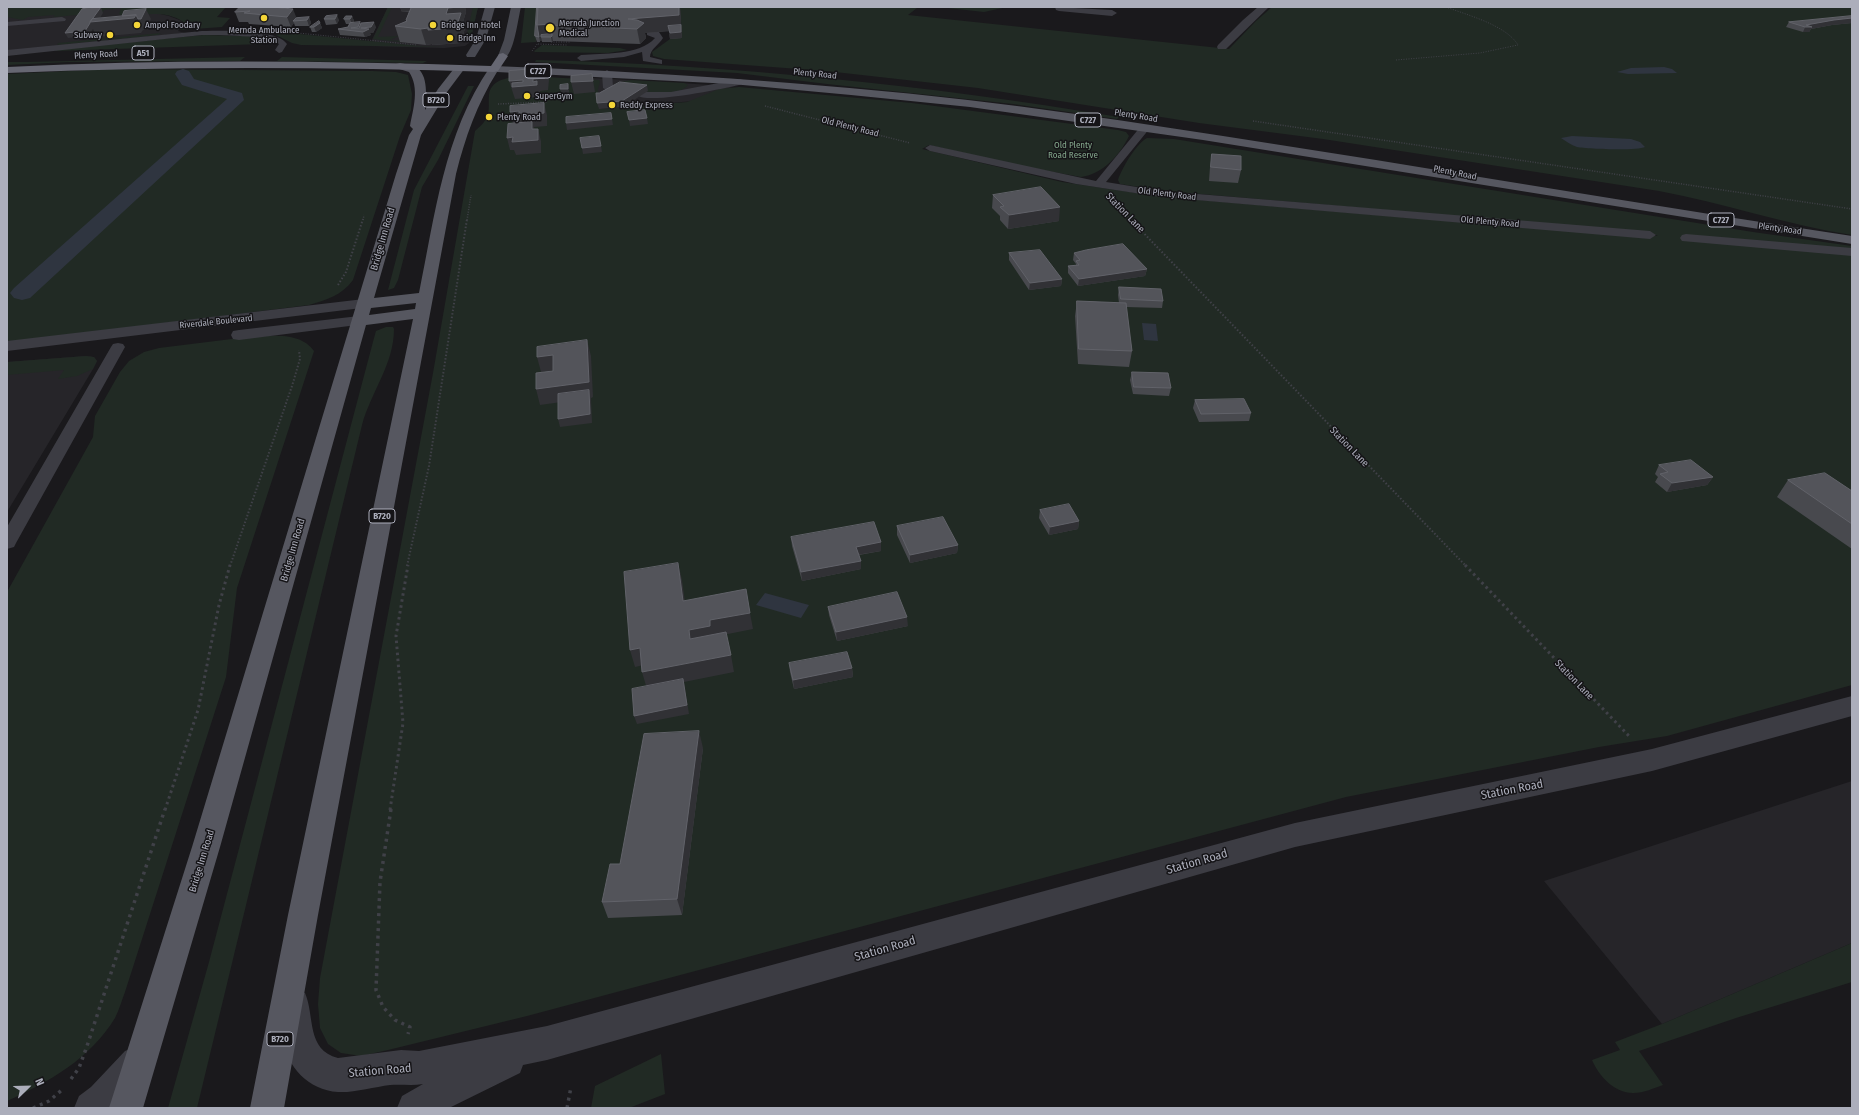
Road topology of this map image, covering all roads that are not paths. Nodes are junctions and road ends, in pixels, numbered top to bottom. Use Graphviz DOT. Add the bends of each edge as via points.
graph roads {
  1 [pos="490,7"];
  2 [pos="516,7"];
  3 [pos="1264,7"];
  4 [pos="1059,8"];
  5 [pos="1087,9"];
  6 [pos="1112,14"];
  7 [pos="10,24"];
  8 [pos="56,28"];
  9 [pos="650,33"];
  10 [pos="48,39"];
  11 [pos="1222,47"];
  12 [pos="649,48"];
  13 [pos="41,49"];
  14 [pos="276,50"];
  15 [pos="295,50"];
  16 [pos="7,53"];
  17 [pos="89,55"];
  18 [pos="467,55"];
  19 [pos="503,56"];
  20 [pos="515,56"];
  21 [pos="577,58"];
  22 [pos="7,60"];
  23 [pos="659,62"];
  24 [pos="674,63"];
  25 [pos="247,64"];
  26 [pos="400,66"];
  27 [pos="460,68"];
  28 [pos="494,69"];
  29 [pos="7,70"];
  30 [pos="607,73"];
  31 [pos="740,82"];
  32 [pos="615,91"];
  33 [pos="642,95"];
  34 [pos="1030,100"];
  35 [pos="1145,128"];
  36 [pos="415,135"];
  37 [pos="930,148"];
  38 [pos="1098,185"];
  39 [pos="1590,198"];
  40 [pos="1650,235"];
  41 [pos="1686,238"];
  42 [pos="1852,240"];
  43 [pos="1852,252"];
  44 [pos="424,305"];
  45 [pos="361,313"];
  46 [pos="127,332"];
  47 [pos="7,346"];
  48 [pos="118,347"];
  49 [pos="7,359"];
  50 [pos="7,543"];
  51 [pos="1852,706"];
  52 [pos="293,970"];
  53 [pos="547,1043"];
  54 [pos="141,1059"];
  55 [pos="91,1108"];
  56 [pos="126,1108"];
  57 [pos="267,1108"];
  58 [pos="414,1108"];
  1 -- 18 [label="main road, Bridge Inn Road" via="481,39"];
  2 -- 19 [label="main road"];
  3 -- 11 [label="street"];
  4 -- 5 [label="street"];
  5 -- 6 [label="street"];
  7 -- 8 [label="lane" via="62,19"];
  9 -- 12 [label="lane" via="656,34 659,38"];
  10 -- 13 [label="lane"];
  12 -- 21 [label="lane" via="624,54"];
  12 -- 23 [label="lane" via="646,59"];
  13 -- 14 [label="lane" via="181,35 230,33 276,38 283,44"];
  13 -- 16 [label="lane"];
  14 -- 15 [label="highway"];
  14 -- 25 [label="highway" via="269,56"];
  17 -- 22 [label="highway, Plenty Road"];
  18 -- 19 [label="highway"];
  18 -- 27 [label="highway, Bridge Inn Road / B720"];
  19 -- 20 [label="main road, C727"];
  19 -- 28 [label="highway, B720"];
  21 -- 23 [label="main road"];
  23 -- 24 [label="main road"];
  25 -- 26 [label="highway, Plenty Road / A51"];
  25 -- 29 [label="highway, Plenty Road / A51" via="107,65"];
  26 -- 27 [label="highway, Plenty Road / A51"];
  26 -- 36 [label="main road" via="413,70 419,80 420,99"];
  27 -- 28 [label="highway, Plenty Road / A51"];
  27 -- 36 [label="main road, Bridge Inn Road / B720" via="442,91"];
  28 -- 30 [label="main road, Plenty Road / C727"];
  28 -- 44 [label="main road, B720" via="485,81 460,136"];
  30 -- 31 [label="main road, Plenty Road / C727"];
  30 -- 32 [label="lane" via="608,88"];
  31 -- 33 [label="lane" via="671,95"];
  31 -- 35 [label="main road, Plenty Road / C727" via="947,101"];
  34 -- 39 [label="main road, Plenty Road / C727" via="1182,124"];
  35 -- 38 [label="lane, Station Lane"];
  35 -- 39 [label="main road, Plenty Road / C727"];
  36 -- 45 [label="main road, Bridge Inn Road / B720"];
  37 -- 38 [label="lane, Old Plenty Road"];
  38 -- 40 [label="lane, Old Plenty Road" via="1193,197"];
  39 -- 42 [label="main road, Plenty Road / C727"];
  41 -- 43 [label="lane"];
  44 -- 45 [label="main road, Riverdale Boulevard"];
  44 -- 52 [label="main road, B720"];
  45 -- 46 [label="street, Riverdale Boulevard" via="320,310"];
  45 -- 48 [label="street, Riverdale Boulevard" via="313,327"];
  45 -- 54 [label="main road, Bridge Inn Road / B720" via="206,847"];
  46 -- 47 [label="street, Riverdale Boulevard"];
  46 -- 48 [label="street"];
  48 -- 49 [label="street, Riverdale Boulevard"];
  48 -- 50 [label="lane"];
  51 -- 53 [label="street, Station Road" via="1652,760 1295,835"];
  52 -- 53 [label="street, Station Road" via="294,1019 301,1048 310,1062 323,1071 338,1075 401,1067 419,1068"];
  52 -- 57 [label="main road, B720"];
  53 -- 58 [label="street, Station Road" via="453,1086"];
  54 -- 55 [label="street"];
  54 -- 56 [label="main road, Bridge Inn Road / B720"];
}
